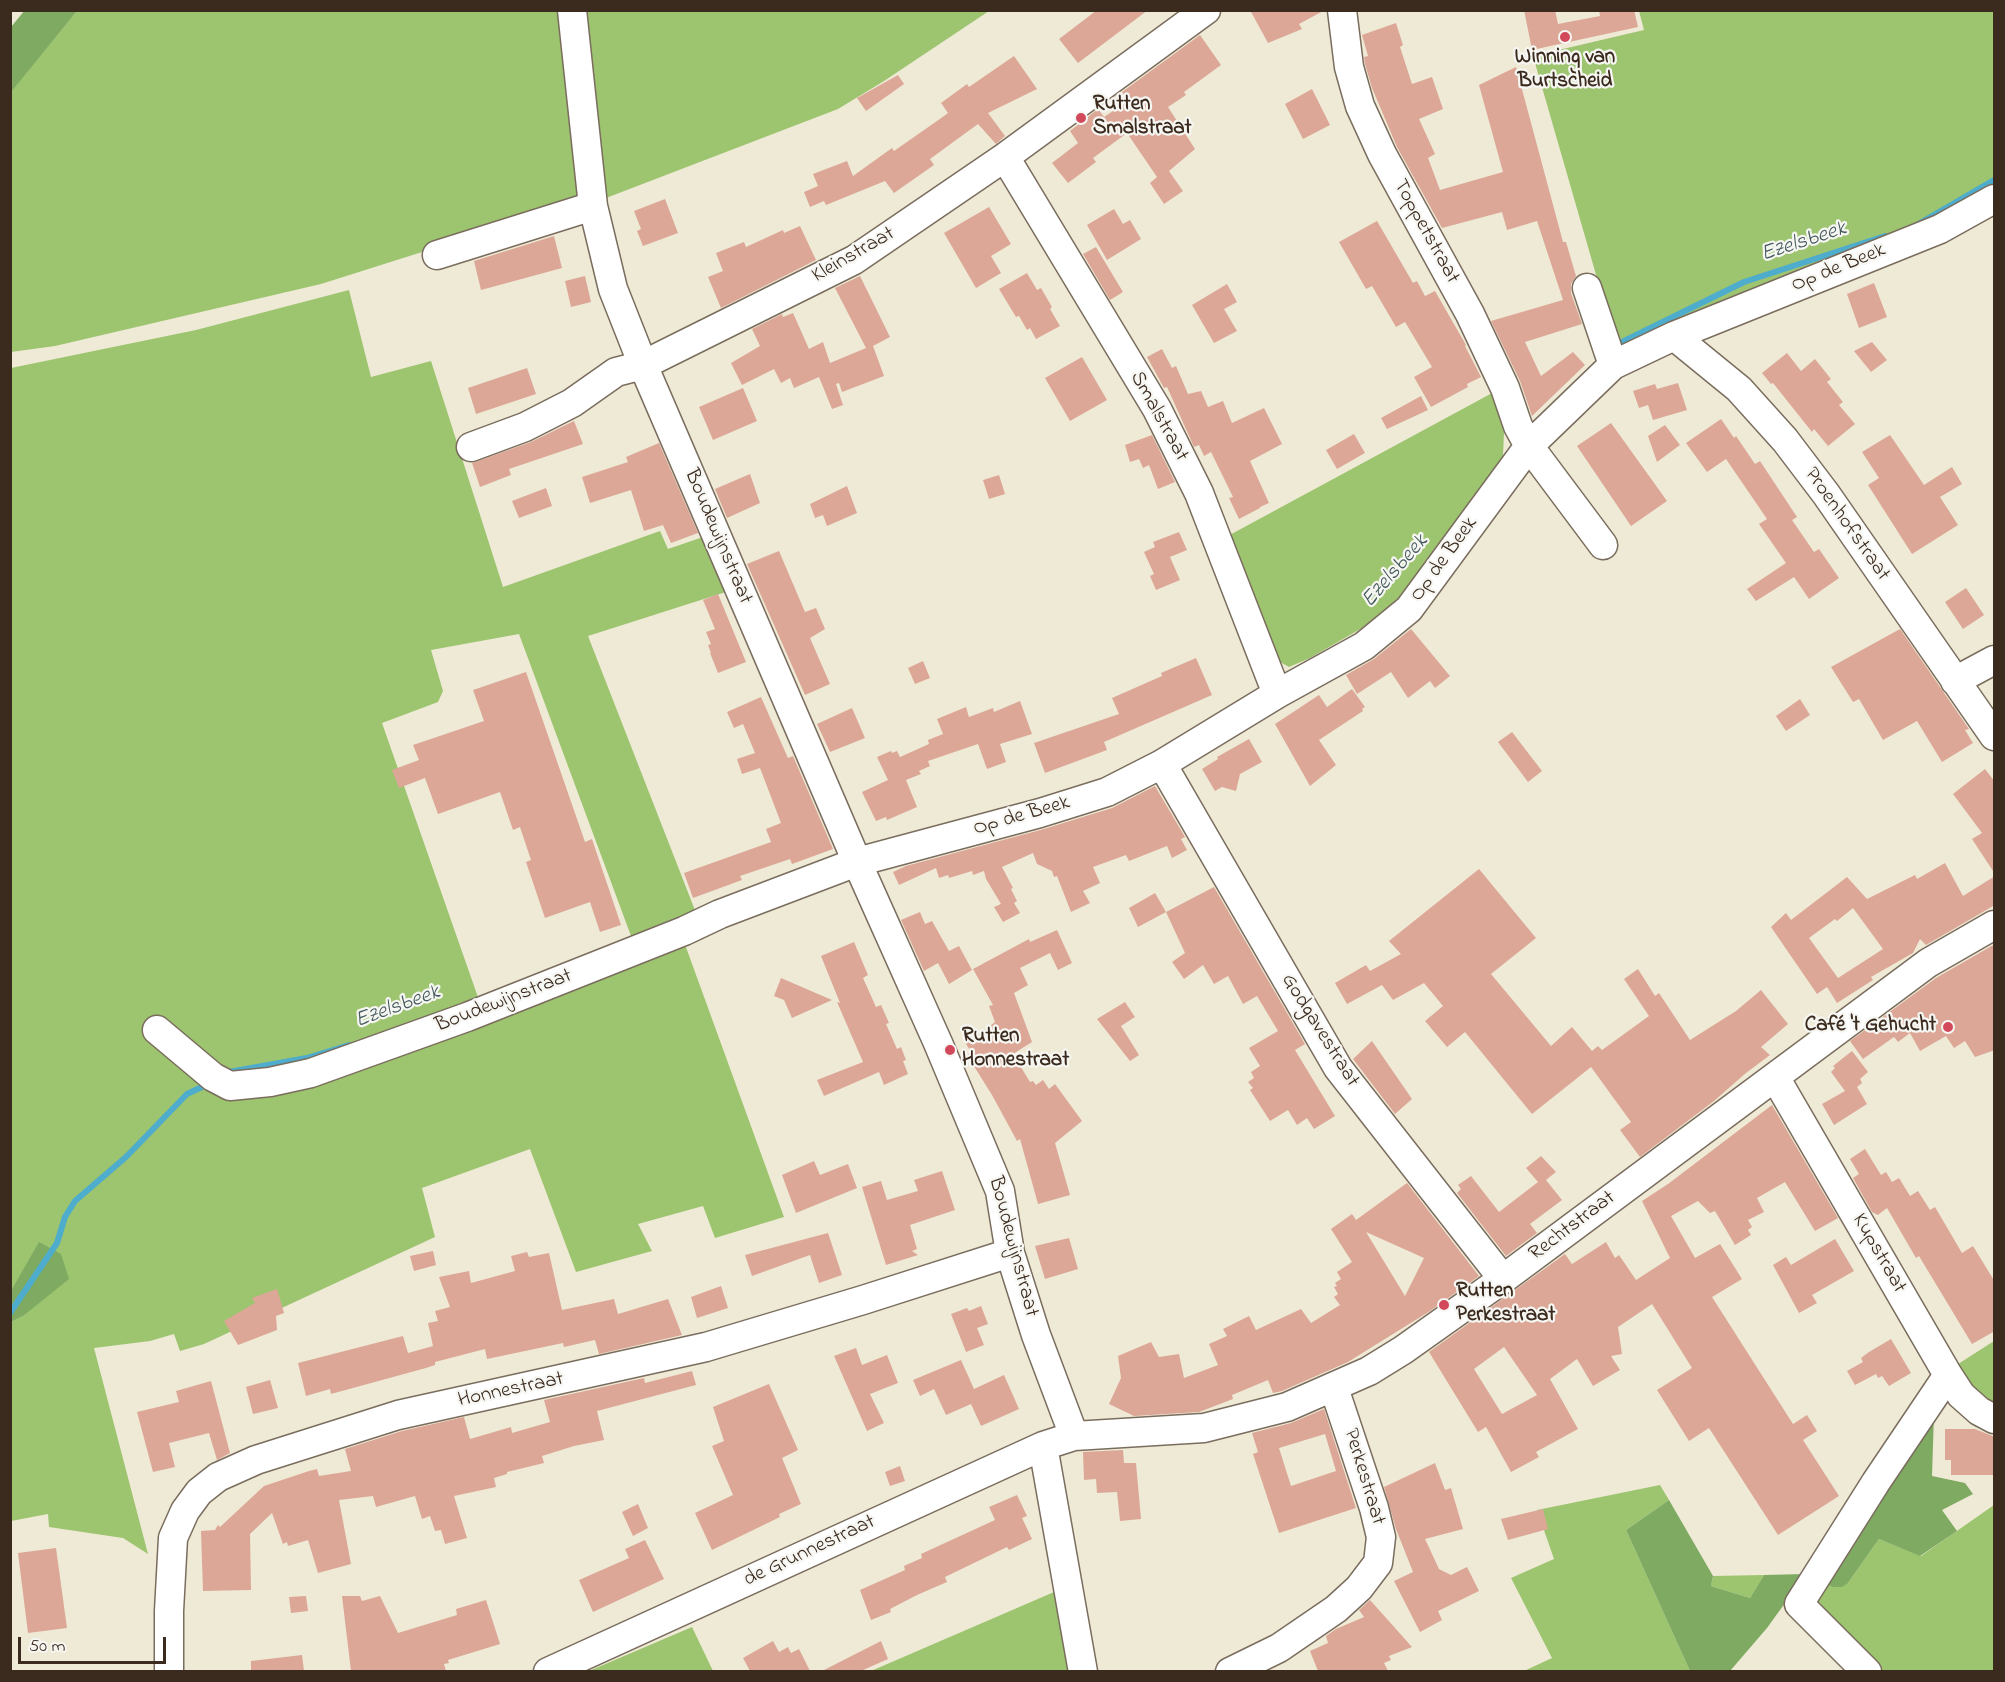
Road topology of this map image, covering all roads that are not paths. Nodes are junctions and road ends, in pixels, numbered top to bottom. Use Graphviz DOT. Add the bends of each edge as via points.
graph roads {
  1 [pos="572,10"];
  2 [pos="1206,10"];
  3 [pos="1342,10"];
  4 [pos="1005,157"];
  5 [pos="1995,199"];
  6 [pos="593,206"];
  7 [pos="437,255"];
  8 [pos="1587,288"];
  9 [pos="1674,336"];
  10 [pos="643,365"];
  11 [pos="1613,365"];
  12 [pos="1529,446"];
  13 [pos="471,447"];
  14 [pos="1603,545"];
  15 [pos="1995,660"];
  16 [pos="1955,681"];
  17 [pos="1277,694"];
  18 [pos="1995,736"];
  19 [pos="1162,764"];
  20 [pos="857,862"];
  21 [pos="1995,925"];
  22 [pos="157,1030"];
  23 [pos="1775,1077"];
  24 [pos="1010,1253"];
  25 [pos="1503,1280"];
  26 [pos="1948,1375"];
  27 [pos="1334,1388"];
  28 [pos="1995,1419"];
  29 [pos="1074,1436"];
  30 [pos="1043,1446"];
  31 [pos="169,1671"];
  32 [pos="548,1671"];
  33 [pos="1083,1671"];
  34 [pos="1230,1671"];
  35 [pos="1867,1671"];
  1 -- 6 [label="street, Boudewijnstraat"];
  2 -- 4 [label="street, Kleinstraat"];
  3 -- 12 [label="street, Toppetstraat" via="1349,67 1360,106 1470,314"];
  4 -- 10 [label="street, Kleinstraat" via="854,260"];
  4 -- 17 [label="street, Smalstraat" via="1145,389 1199,493"];
  5 -- 9 [label="street, Op de Beek" via="1940,229"];
  6 -- 7 [label="street"];
  6 -- 10 [label="street, Boudewijnstraat" via="613,289"];
  8 -- 11 [label="street"];
  9 -- 11 [label="street, Op de Beek"];
  9 -- 16 [label="street, Proenhofstraat" via="1739,390 1785,440"];
  10 -- 13 [label="street, Kleinstraat" via="616,372 572,403 525,427"];
  10 -- 20 [label="street, Boudewijnstraat"];
  11 -- 12 [label="street, Op de Beek"];
  12 -- 14 [label="street, Toppetstraat"];
  12 -- 17 [label="street, Op de Beek" via="1409,609 1364,646"];
  15 -- 16 [label="street"];
  16 -- 18 [label="street, Proenhofstraat"];
  17 -- 19 [label="street, Op de Beek"];
  19 -- 20 [label="street, Op de Beek" via="1107,792"];
  19 -- 25 [label="street, Godgavestraat" via="1338,1068"];
  20 -- 22 [label="street, Boudewijnstraat" via="467,1017 311,1073 230,1086 213,1077"];
  20 -- 24 [label="street, Boudewijnstraat" via="1000,1191"];
  21 -- 23 [label="street, Rechtstraat" via="1928,963"];
  23 -- 25 [label="street, Rechtstraat"];
  23 -- 26 [label="street, Kupstraat"];
  24 -- 29 [label="street, Boudewijnstraat"];
  24 -- 31 [label="street, Honnestraat" via="706,1347 398,1415 256,1460 218,1478 199,1492 173,1538"];
  25 -- 27 [label="street, Rechtstraat" via="1403,1350"];
  26 -- 28 [label="street, Kupstraat" via="1961,1395"];
  26 -- 35 [label="street" via="1799,1604"];
  27 -- 29 [label="street, Rechtstraat" via="1287,1407 1204,1428"];
  27 -- 34 [label="street, Perkestraat" via="1374,1508 1381,1537 1378,1563 1336,1609 1279,1648"];
  29 -- 30 [label="street, de Grunnestraat"];
  30 -- 32 [label="street, de Grunnestraat"];
  30 -- 33 [label="street"];
}
